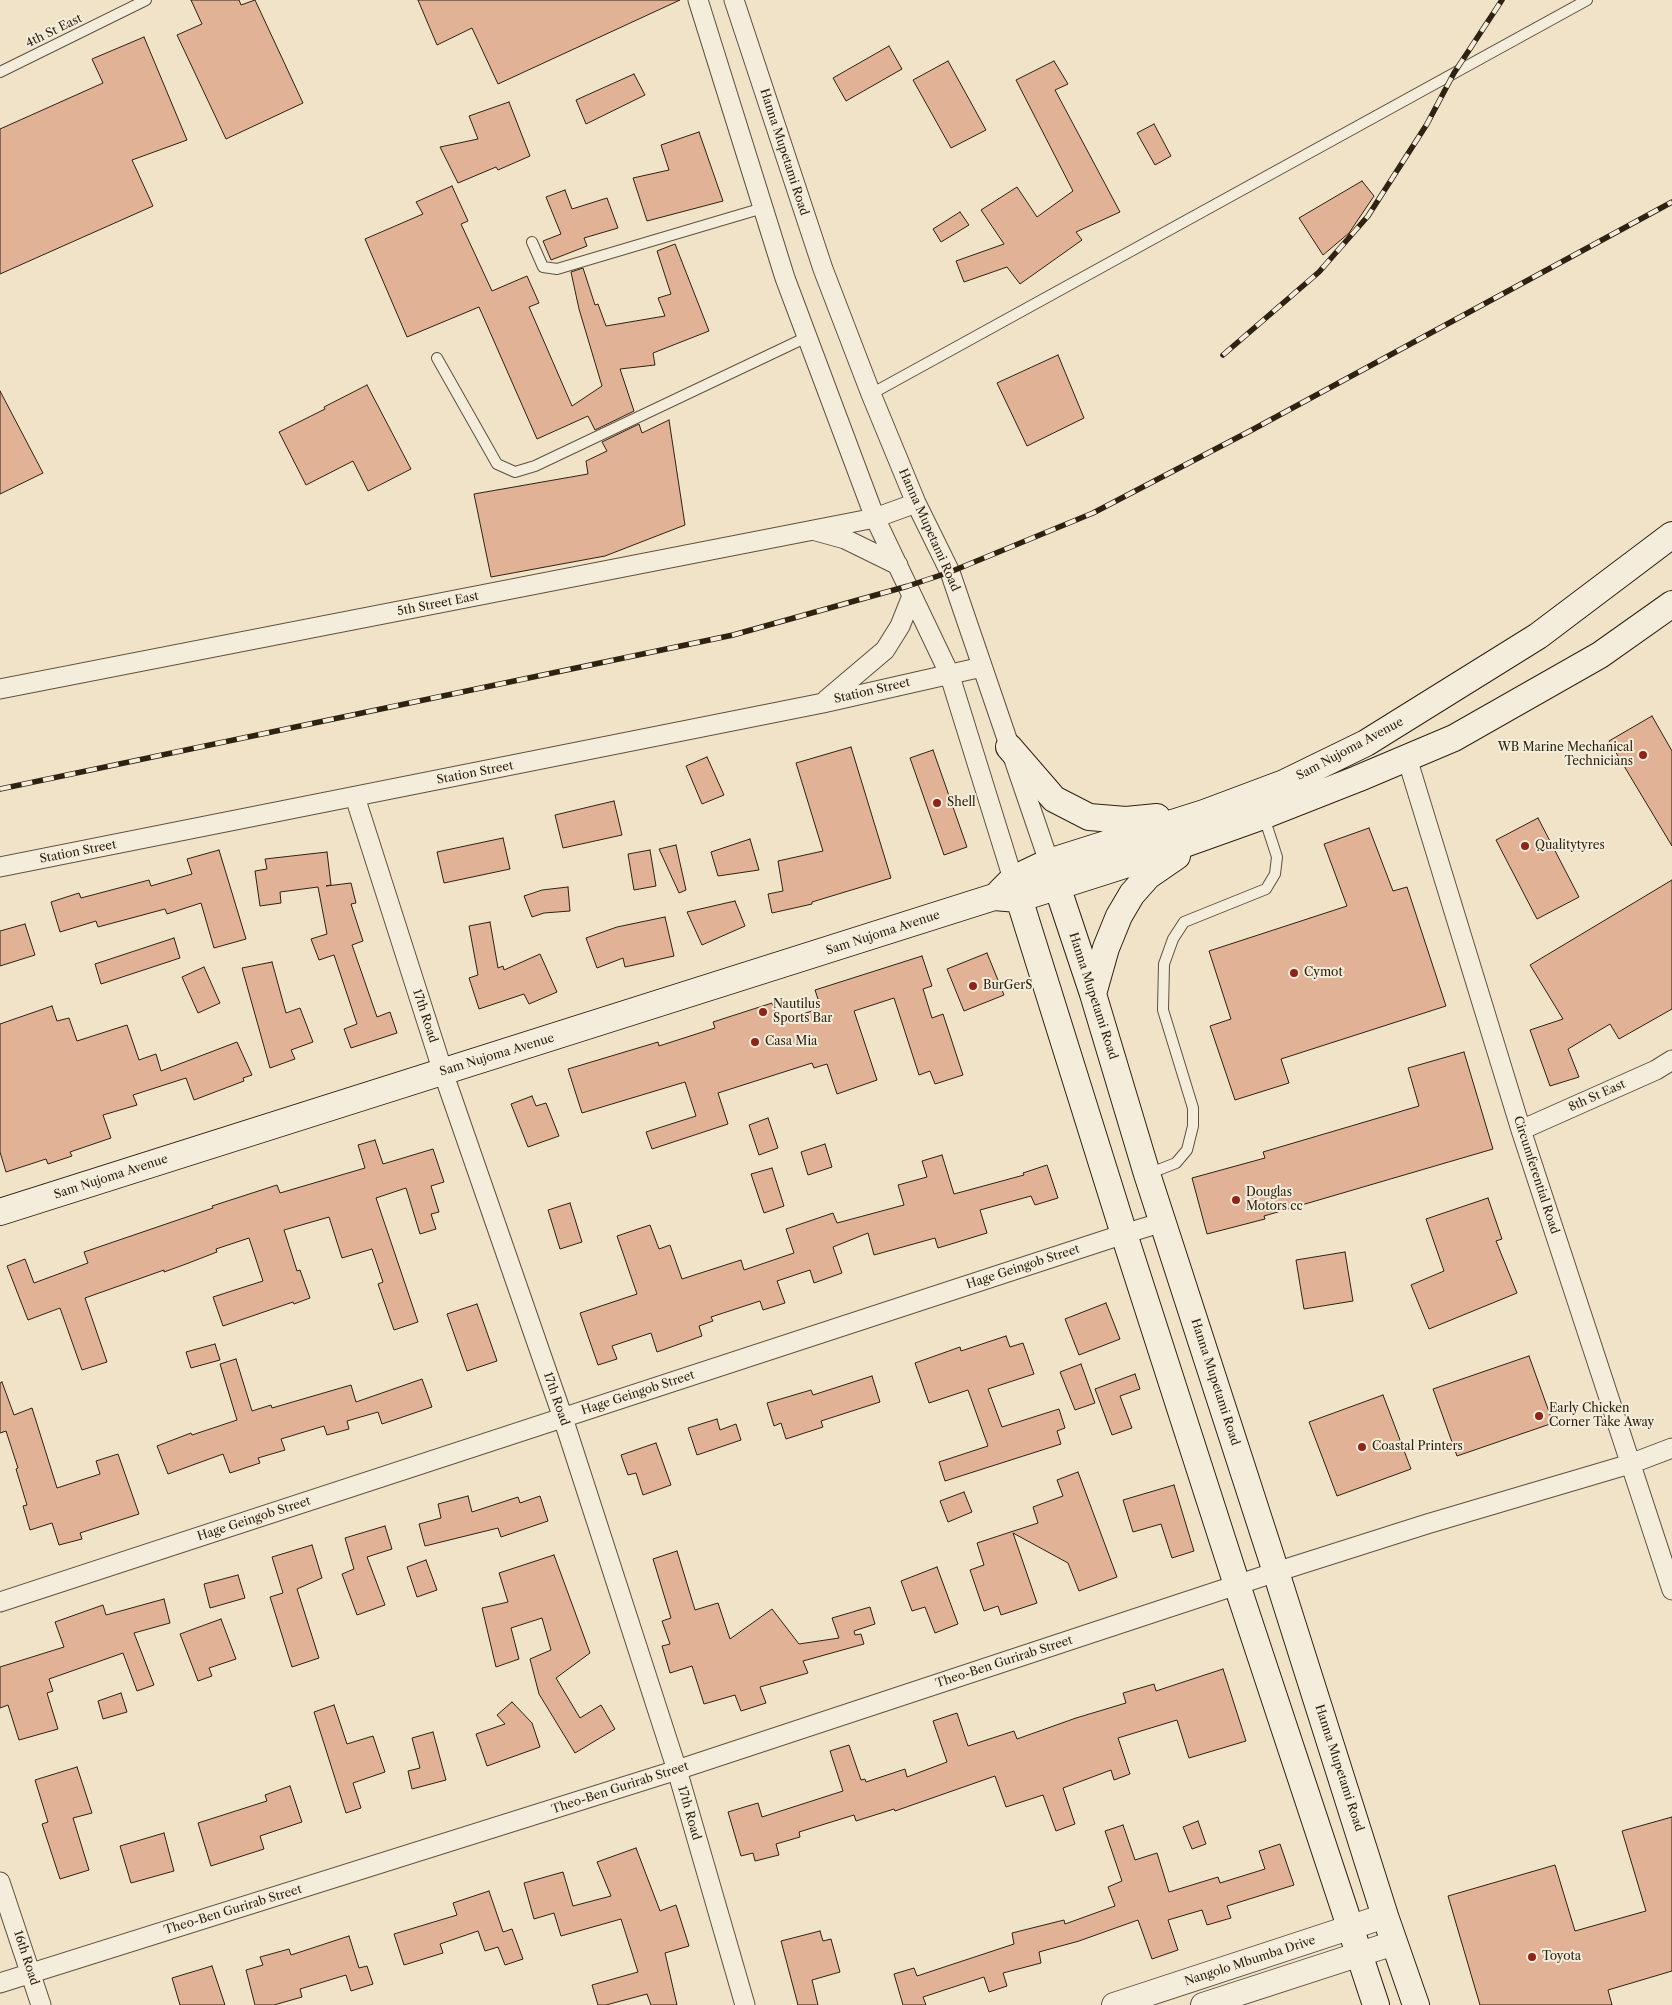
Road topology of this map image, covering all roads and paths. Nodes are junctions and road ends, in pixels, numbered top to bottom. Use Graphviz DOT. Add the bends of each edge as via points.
graph roads {
  1 [pos="146,0"];
  2 [pos="698,0"];
  3 [pos="734,0"];
  4 [pos="1587,0"];
  5 [pos="0,72"];
  6 [pos="763,208"];
  7 [pos="532,242"];
  8 [pos="807,338"];
  9 [pos="436,358"];
  10 [pos="871,394"];
  11 [pos="916,504"];
  12 [pos="875,518"];
  13 [pos="812,530"];
  14 [pos="1672,535"];
  15 [pos="898,565"];
  16 [pos="912,596"];
  17 [pos="1672,604"];
  18 [pos="982,667"];
  19 [pos="949,673"];
  20 [pos="0,690"];
  21 [pos="823,703"];
  22 [pos="1398,725"];
  23 [pos="1009,746"];
  24 [pos="1407,758"];
  25 [pos="355,797"];
  26 [pos="1263,816"];
  27 [pos="1203,825"];
  28 [pos="0,867"];
  29 [pos="1053,874"];
  30 [pos="1008,892"];
  31 [pos="1093,994"];
  32 [pos="1672,1060"];
  33 [pos="443,1072"];
  34 [pos="1521,1130"];
  35 [pos="1147,1174"];
  36 [pos="0,1212"];
  37 [pos="1163,1222"];
  38 [pos="1124,1234"];
  39 [pos="563,1418"];
  40 [pos="1672,1448"];
  41 [pos="1630,1464"];
  42 [pos="1276,1572"];
  43 [pos="1237,1585"];
  44 [pos="1672,1590"];
  45 [pos="0,1602"];
  46 [pos="677,1770"];
  47 [pos="0,1882"];
  48 [pos="1386,1916"];
  49 [pos="1350,1928"];
  50 [pos="1394,1943"];
  51 [pos="1359,1954"];
  52 [pos="31,1973"];
  53 [pos="0,1983"];
  54 [pos="41,2005"];
  55 [pos="745,2005"];
  56 [pos="1114,2005"];
  57 [pos="1203,2005"];
  58 [pos="1376,2005"];
  59 [pos="1416,2005"];
  1 -- 5 [label="lane, 4th St East"];
  2 -- 6 [label="street"];
  3 -- 10 [label="street, Hanna Mupetami Road" via="823,269"];
  4 -- 10 [label="lane"];
  6 -- 7 [label="lane" via="557,268 544,267"];
  6 -- 8 [label="street"];
  8 -- 9 [label="lane" via="535,466 515,472 496,464"];
  8 -- 12 [label="street"];
  10 -- 11 [label="street, Hanna Mupetami Road"];
  11 -- 12 [label="street, 5th Street East"];
  11 -- 18 [label="street, Hanna Mupetami Road" via="950,572"];
  12 -- 13 [label="street, 5th Street East"];
  12 -- 15 [label="street"];
  13 -- 15 [label="street" via="845,539"];
  13 -- 20 [label="street, 5th Street East"];
  14 -- 22 [label="main road, Sam Nujoma Avenue" via="1538,636"];
  15 -- 16 [label="street"];
  16 -- 19 [label="street"];
  16 -- 21 [label="street" via="900,626 885,650"];
  17 -- 24 [label="main road, Sam Nujoma Avenue" via="1600,654 1454,738"];
  18 -- 19 [label="street, Station Street"];
  18 -- 23 [label="street, Hanna Mupetami Road"];
  19 -- 21 [label="street, Station Street"];
  19 -- 30 [label="street"];
  21 -- 25 [label="street, Station Street"];
  22 -- 24 [label="main road" via="1395,741 1398,750"];
  22 -- 27 [label="main road, Sam Nujoma Avenue"];
  23 -- 27 [label="main road" via="1054,799 1089,817"];
  23 -- 29 [label="street, Hanna Mupetami Road"];
  24 -- 26 [label="main road, Sam Nujoma Avenue"];
  24 -- 34 [label="street, Circumferential Road"];
  25 -- 28 [label="street, Station Street"];
  25 -- 33 [label="street, 17th Road"];
  26 -- 27 [label="main road, Sam Nujoma Avenue"];
  26 -- 35 [label="lane" via="1277,857 1275,874 1266,889 1184,922 1172,939 1164,964 1163,1010 1193,1108 1193,1126 1187,1150 1176,1163"];
  27 -- 29 [label="main road, Sam Nujoma Avenue"];
  27 -- 31 [label="main road" via="1132,894 1106,948"];
  29 -- 30 [label="main road, Sam Nujoma Avenue"];
  29 -- 31 [label="main road, Hanna Mupetami Road"];
  30 -- 33 [label="main road, Sam Nujoma Avenue"];
  30 -- 38 [label="main road"];
  31 -- 35 [label="main road, Hanna Mupetami Road"];
  32 -- 34 [label="street, 8th St East"];
  33 -- 36 [label="main road, Sam Nujoma Avenue"];
  33 -- 39 [label="street, 17th Road"];
  34 -- 41 [label="street, Circumferential Road"];
  35 -- 37 [label="main road, Hanna Mupetami Road"];
  37 -- 38 [label="street, Hage Geingob Street"];
  37 -- 42 [label="main road, Hanna Mupetami Road"];
  38 -- 39 [label="street, Hage Geingob Street"];
  38 -- 43 [label="main road"];
  39 -- 45 [label="street, Hage Geingob Street"];
  39 -- 46 [label="street, 17th Road"];
  40 -- 41 [label="street, Theo-Ben Gurirab Street"];
  41 -- 42 [label="street, Theo-Ben Gurirab Street"];
  41 -- 44 [label="street, Circumferential Road"];
  42 -- 43 [label="street, Theo-Ben Gurirab Street"];
  42 -- 48 [label="main road, Hanna Mupetami Road"];
  43 -- 46 [label="street, Theo-Ben Gurirab Street"];
  43 -- 49 [label="main road"];
  46 -- 52 [label="street, Theo-Ben Gurirab Street"];
  46 -- 55 [label="street, 17th Road"];
  47 -- 52 [label="street, 16th Road"];
  48 -- 49 [label="street, Nangolo Mbumba Drive"];
  48 -- 50 [label="main road, Hanna Mupetami Road"];
  49 -- 51 [label="main road"];
  49 -- 56 [label="street, Nangolo Mbumba Drive"];
  50 -- 51 [label="street"];
  50 -- 59 [label="main road, Hanna Mupetami Road"];
  51 -- 57 [label="street"];
  51 -- 58 [label="main road"];
  52 -- 53 [label="street, Theo-Ben Gurirab Street"];
  52 -- 54 [label="street, 16th Road"];
}
